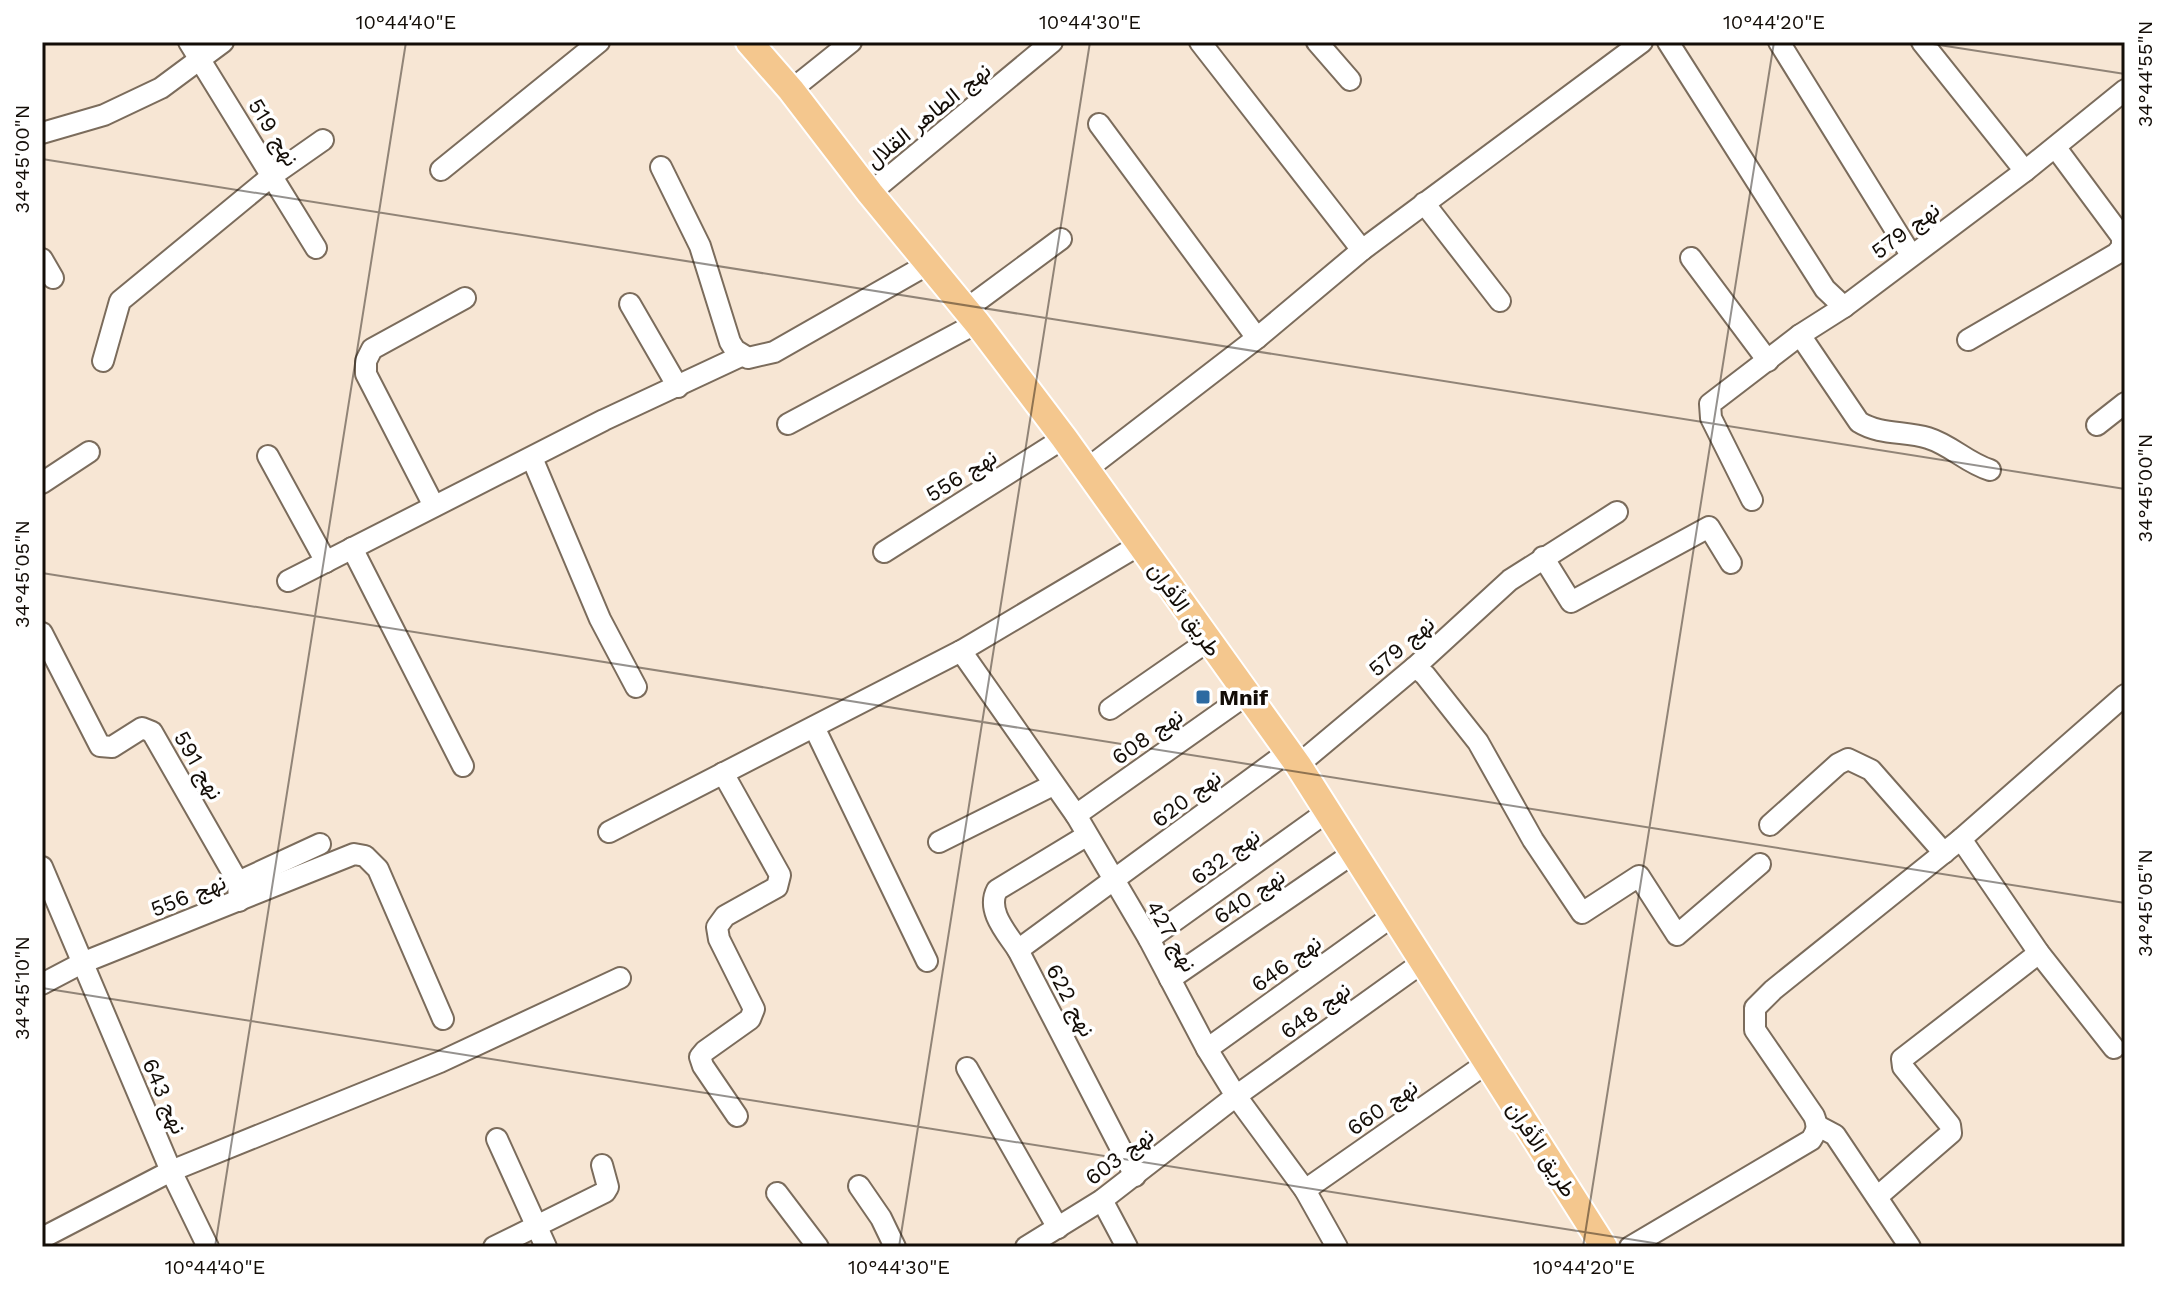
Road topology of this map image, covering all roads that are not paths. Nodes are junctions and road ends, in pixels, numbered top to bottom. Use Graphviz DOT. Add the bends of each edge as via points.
graph roads {
  1 [pos="223,42"];
  2 [pos="599,42"];
  3 [pos="749,42"];
  4 [pos="851,42"];
  5 [pos="1200,42"];
  6 [pos="1317,42"];
  7 [pos="1642,42"];
  8 [pos="1668,42"];
  9 [pos="1779,42"];
  10 [pos="1922,42"];
  11 [pos="1039,46"];
  12 [pos="195,50"];
  13 [pos="1350,80"];
  14 [pos="791,90"];
  15 [pos="2125,90"];
  16 [pos="1099,124"];
  17 [pos="42,133"];
  18 [pos="323,140"];
  19 [pos="2056,148"];
  20 [pos="661,167"];
  21 [pos="441,170"];
  22 [pos="2025,171"];
  23 [pos="273,175"];
  24 [pos="870,193"];
  25 [pos="1424,203"];
  26 [pos="1061,239"];
  27 [pos="316,248"];
  28 [pos="1362,250"];
  29 [pos="1911,255"];
  30 [pos="1691,258"];
  31 [pos="42,259"];
  32 [pos="930,263"];
  33 [pos="53,278"];
  34 [pos="465,298"];
  35 [pos="1500,301"];
  36 [pos="630,304"];
  37 [pos="1844,307"];
  38 [pos="971,316"];
  39 [pos="1800,335"];
  40 [pos="1257,338"];
  41 [pos="1968,340"];
  42 [pos="741,356"];
  43 [pos="103,361"];
  44 [pos="1768,361"];
  45 [pos="678,387"];
  46 [pos="2125,403"];
  47 [pos="788,424"];
  48 [pos="2097,425"];
  49 [pos="1064,438"];
  50 [pos="89,452"];
  51 [pos="268,456"];
  52 [pos="532,458"];
  53 [pos="1087,469"];
  54 [pos="1990,470"];
  55 [pos="42,483"];
  56 [pos="1752,500"];
  57 [pos="434,506"];
  58 [pos="1617,512"];
  59 [pos="1141,544"];
  60 [pos="352,548"];
  61 [pos="884,552"];
  62 [pos="1543,557"];
  63 [pos="326,562"];
  64 [pos="1731,563"];
  65 [pos="288,581"];
  66 [pos="42,633"];
  67 [pos="1208,641"];
  68 [pos="961,651"];
  69 [pos="1415,667"];
  70 [pos="636,687"];
  71 [pos="1246,695"];
  72 [pos="2125,695"];
  73 [pos="1110,709"];
  74 [pos="814,727"];
  75 [pos="1293,758"];
  76 [pos="463,766"];
  77 [pos="723,773"];
  78 [pos="1053,785"];
  79 [pos="1328,811"];
  80 [pos="1076,815"];
  81 [pos="1770,825"];
  82 [pos="609,832"];
  83 [pos="1086,836"];
  84 [pos="1961,839"];
  85 [pos="939,842"];
  86 [pos="320,844"];
  87 [pos="1355,852"];
  88 [pos="1944,853"];
  89 [pos="1760,864"];
  90 [pos="42,867"];
  91 [pos="1113,882"];
  92 [pos="239,891"];
  93 [pos="1394,915"];
  94 [pos="1149,939"];
  95 [pos="1018,950"];
  96 [pos="2039,953"];
  97 [pos="927,961"];
  98 [pos="1423,962"];
  99 [pos="82,963"];
  100 [pos="620,978"];
  101 [pos="1170,979"];
  102 [pos="42,984"];
  103 [pos="443,1019"];
  104 [pos="2114,1048"];
  105 [pos="1207,1049"];
  106 [pos="1487,1063"];
  107 [pos="967,1068"];
  108 [pos="1236,1096"];
  109 [pos="737,1116"];
  110 [pos="1818,1126"];
  111 [pos="497,1139"];
  112 [pos="602,1165"];
  113 [pos="171,1171"];
  114 [pos="1135,1176"];
  115 [pos="859,1186"];
  116 [pos="1305,1190"];
  117 [pos="777,1193"];
  118 [pos="1877,1197"];
  119 [pos="1102,1200"];
  120 [pos="534,1226"];
  121 [pos="1058,1228"];
  122 [pos="42,1238"];
  123 [pos="200,1244"];
  124 [pos="494,1247"];
  125 [pos="546,1247"];
  126 [pos="818,1247"];
  127 [pos="895,1247"];
  128 [pos="1026,1247"];
  129 [pos="1127,1247"];
  130 [pos="1337,1247"];
  131 [pos="1604,1247"];
  132 [pos="1630,1247"];
  133 [pos="1910,1247"];
  1 -- 12 [label="street"];
  2 -- 21 [label="street"];
  3 -- 14 [label="main road, طريق الأفران"];
  4 -- 14 [label="street"];
  5 -- 28 [label="street"];
  6 -- 13 [label="street"];
  7 -- 25 [label="street"];
  8 -- 37 [label="street" via="1825,289"];
  9 -- 29 [label="street"];
  10 -- 22 [label="street"];
  11 -- 24 [label="street, نهج الطاهر القلال"];
  12 -- 17 [label="street" via="161,88"];
  12 -- 23 [label="street, نهج 519"];
  14 -- 24 [label="main road, طريق الأفران"];
  15 -- 19 [label="street, نهج 579"];
  16 -- 40 [label="street"];
  18 -- 23 [label="street"];
  19 -- 22 [label="street, نهج 579"];
  19 -- 41 [label="street" via="2122,237 2122,247"];
  20 -- 42 [label="street" via="700,246 730,342"];
  22 -- 29 [label="street, نهج 579"];
  23 -- 27 [label="street, نهج 519"];
  23 -- 43 [label="street" via="120,301"];
  24 -- 32 [label="main road, طريق الأفران"];
  25 -- 28 [label="street"];
  25 -- 35 [label="street"];
  26 -- 38 [label="street"];
  28 -- 40 [label="street"];
  29 -- 37 [label="street, نهج 579"];
  30 -- 44 [label="street"];
  31 -- 33 [label="street"];
  32 -- 38 [label="main road, طريق الأفران"];
  32 -- 42 [label="street" via="774,352"];
  34 -- 57 [label="street" via="372,349 366,361 366,374"];
  36 -- 45 [label="street"];
  37 -- 39 [label="street, نهج 579"];
  38 -- 47 [label="street"];
  38 -- 49 [label="main road, طريق الأفران"];
  39 -- 44 [label="street, نهج 579"];
  39 -- 54 [label="street" via="1859,422 1929,438"];
  40 -- 53 [label="street"];
  42 -- 45 [label="street"];
  44 -- 56 [label="street, نهج 579" via="1710,404 1711,418"];
  45 -- 52 [label="street"];
  46 -- 48 [label="street"];
  49 -- 53 [label="main road, طريق الأفران"];
  49 -- 61 [label="street, نهج 556"];
  50 -- 55 [label="street"];
  51 -- 63 [label="street"];
  52 -- 57 [label="street"];
  52 -- 70 [label="street" via="600,619"];
  53 -- 59 [label="main road, طريق الأفران"];
  57 -- 60 [label="street"];
  58 -- 62 [label="street, نهج 579"];
  59 -- 67 [label="main road, طريق الأفران"];
  59 -- 68 [label="street"];
  60 -- 63 [label="street"];
  60 -- 76 [label="street"];
  62 -- 64 [label="street" via="1571,602 1709,527"];
  62 -- 69 [label="street, نهج 579" via="1510,580"];
  63 -- 65 [label="street"];
  66 -- 92 [label="street, نهج 591" via="100,746 112,747 142,728 152,732"];
  67 -- 71 [label="main road, طريق الأفران"];
  67 -- 73 [label="street"];
  68 -- 74 [label="street"];
  68 -- 78 [label="street, نهج 427"];
  69 -- 75 [label="street, نهج 579"];
  69 -- 89 [label="street" via="1478,742 1582,913 1639,876 1677,935"];
  71 -- 75 [label="main road, طريق الأفران"];
  71 -- 80 [label="street, نهج 608"];
  72 -- 84 [label="street"];
  74 -- 77 [label="street"];
  74 -- 97 [label="street"];
  75 -- 79 [label="main road, طريق الأفران"];
  75 -- 91 [label="street, نهج 620"];
  77 -- 82 [label="street"];
  77 -- 109 [label="street" via="780,875 777,887 725,916 717,927 754,1009 750,1019 700,1057"];
  78 -- 80 [label="street, نهج 427"];
  78 -- 85 [label="street"];
  79 -- 87 [label="main road, طريق الأفران"];
  79 -- 94 [label="street, نهج 632"];
  80 -- 83 [label="street, نهج 427"];
  81 -- 88 [label="street" via="1848,759 1871,770"];
  83 -- 91 [label="street, نهج 427"];
  83 -- 95 [label="street" via="997,890 994,910"];
  84 -- 88 [label="street"];
  84 -- 96 [label="street"];
  86 -- 92 [label="street"];
  87 -- 93 [label="main road, طريق الأفران"];
  87 -- 101 [label="street, نهج 640"];
  88 -- 110 [label="street" via="1755,1008 1755,1030"];
  90 -- 99 [label="street, نهج 643"];
  91 -- 94 [label="street, نهج 427"];
  91 -- 95 [label="street, نهج 622"];
  92 -- 99 [label="street, نهج 556"];
  92 -- 103 [label="street, نهج 556" via="354,854 365,856 378,869"];
  93 -- 98 [label="main road, طريق الأفران"];
  93 -- 105 [label="street, نهج 646"];
  94 -- 101 [label="street, نهج 427"];
  95 -- 114 [label="street, نهج 622"];
  96 -- 104 [label="street"];
  96 -- 118 [label="street" via="1902,1059 1951,1133"];
  98 -- 106 [label="main road, طريق الأفران"];
  98 -- 108 [label="street, نهج 648"];
  99 -- 102 [label="street, نهج 556"];
  99 -- 113 [label="street, نهج 643"];
  100 -- 113 [label="street" via="440,1062"];
  101 -- 105 [label="street, نهج 427"];
  105 -- 108 [label="street, نهج 427"];
  106 -- 116 [label="street, نهج 660"];
  106 -- 131 [label="main road, طريق الأفران"];
  107 -- 121 [label="street"];
  108 -- 114 [label="street, نهج 603"];
  108 -- 116 [label="street, نهج 427"];
  110 -- 118 [label="street" via="1835,1135"];
  110 -- 132 [label="street" via="1811,1140"];
  111 -- 120 [label="street"];
  112 -- 120 [label="street" via="607,1190"];
  113 -- 122 [label="street"];
  113 -- 123 [label="street, نهج 643"];
  114 -- 119 [label="street, نهج 603"];
  115 -- 127 [label="street"];
  116 -- 130 [label="street, نهج 427"];
  117 -- 126 [label="street"];
  118 -- 133 [label="street"];
  119 -- 121 [label="street, نهج 603"];
  119 -- 129 [label="street"];
  120 -- 124 [label="street"];
  120 -- 125 [label="street"];
  121 -- 128 [label="street, نهج 603"];
}
